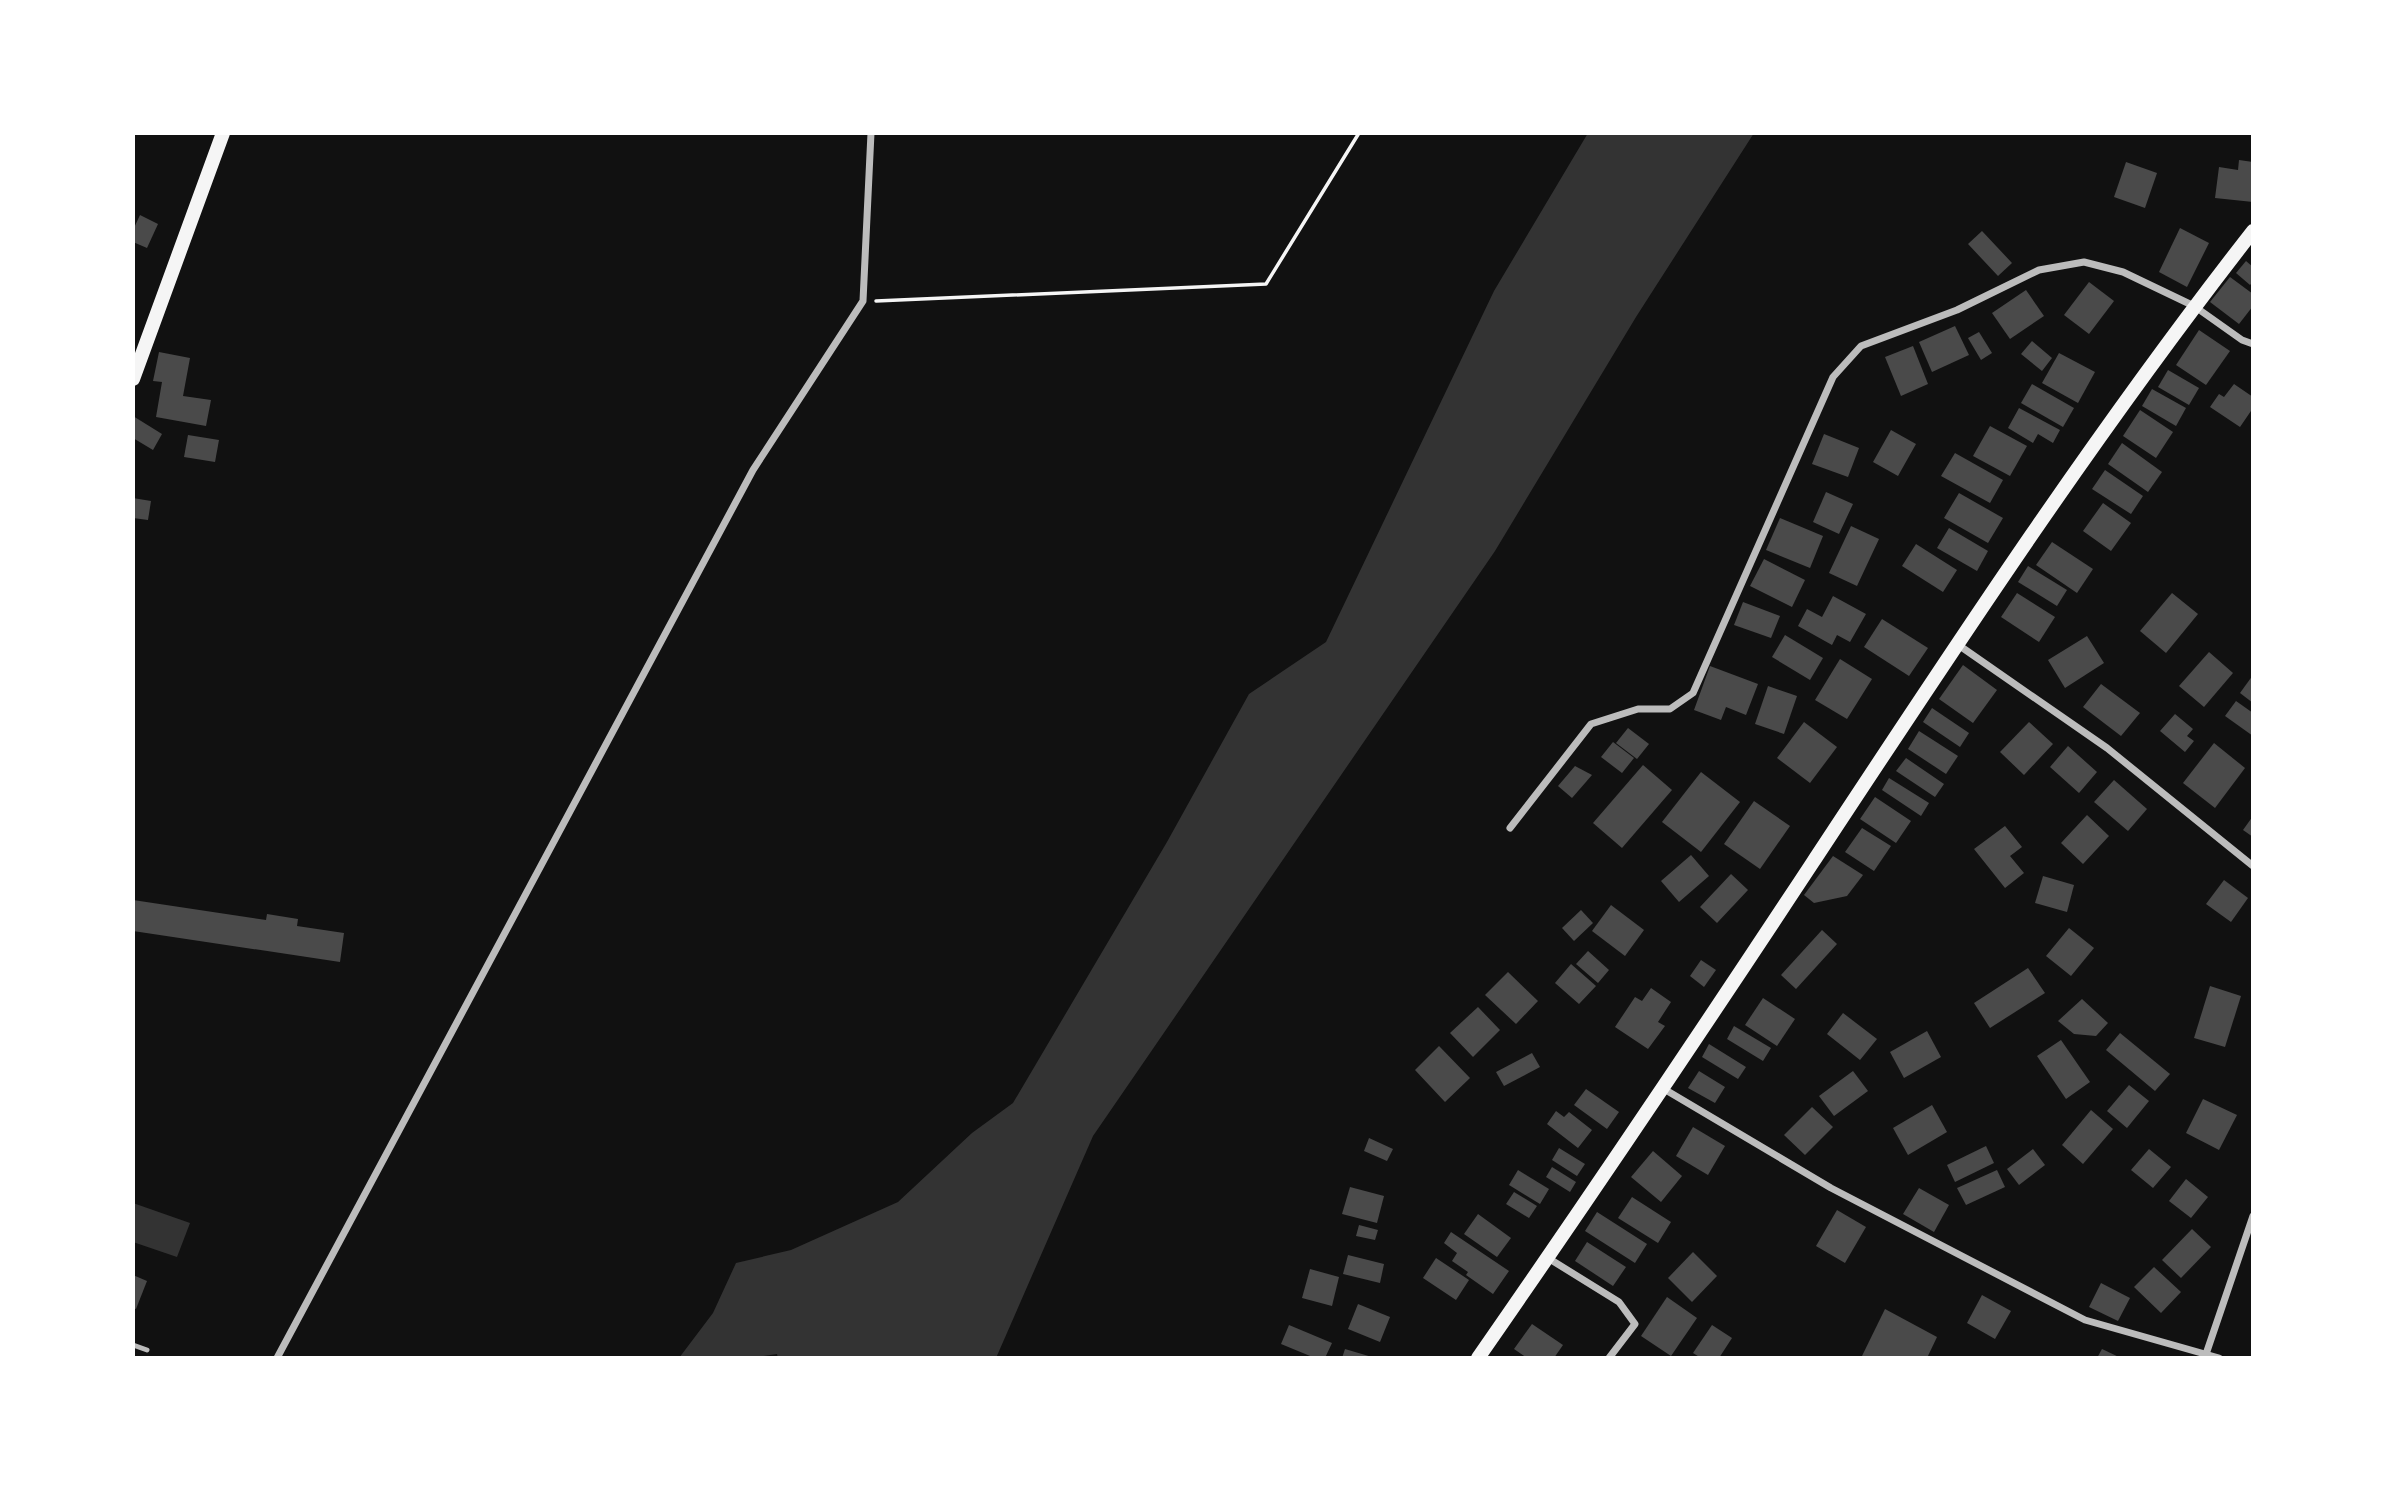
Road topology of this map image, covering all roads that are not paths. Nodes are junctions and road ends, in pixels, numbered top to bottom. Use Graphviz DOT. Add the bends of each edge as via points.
graph roads {
  1 [pos="223,133"];
  2 [pos="871,133"];
  3 [pos="2253,231"];
  4 [pos="2194,306"];
  5 [pos="2253,344"];
  6 [pos="133,379"];
  7 [pos="1957,645"];
  8 [pos="1510,828"];
  9 [pos="2253,866"];
  10 [pos="1664,1089"];
  11 [pos="2253,1216"];
  12 [pos="1548,1258"];
  13 [pos="133,1345"];
  14 [pos="147,1350"];
  15 [pos="2206,1356"];
  16 [pos="277,1358"];
  17 [pos="1478,1358"];
  18 [pos="1609,1358"];
  19 [pos="2219,1358"];
  1 -- 6 [label="main road"];
  2 -- 16 [label="street" via="863,301 753,470"];
  3 -- 4 [label="main road"];
  4 -- 5 [label="street"];
  4 -- 7 [label="main road"];
  4 -- 8 [label="street" via="2123,272 2084,262 2039,270 1957,310 1861,346 1833,377 1693,694 1670,709 1638,709 1591,724"];
  7 -- 9 [label="street" via="2107,748"];
  7 -- 10 [label="main road"];
  10 -- 12 [label="main road"];
  10 -- 15 [label="street" via="1831,1188 2085,1320"];
  11 -- 15 [label="street"];
  12 -- 17 [label="main road"];
  12 -- 18 [label="street" via="1619,1302 1635,1324"];
  13 -- 14 [label="lane"];
  15 -- 19 [label="street"];
}
